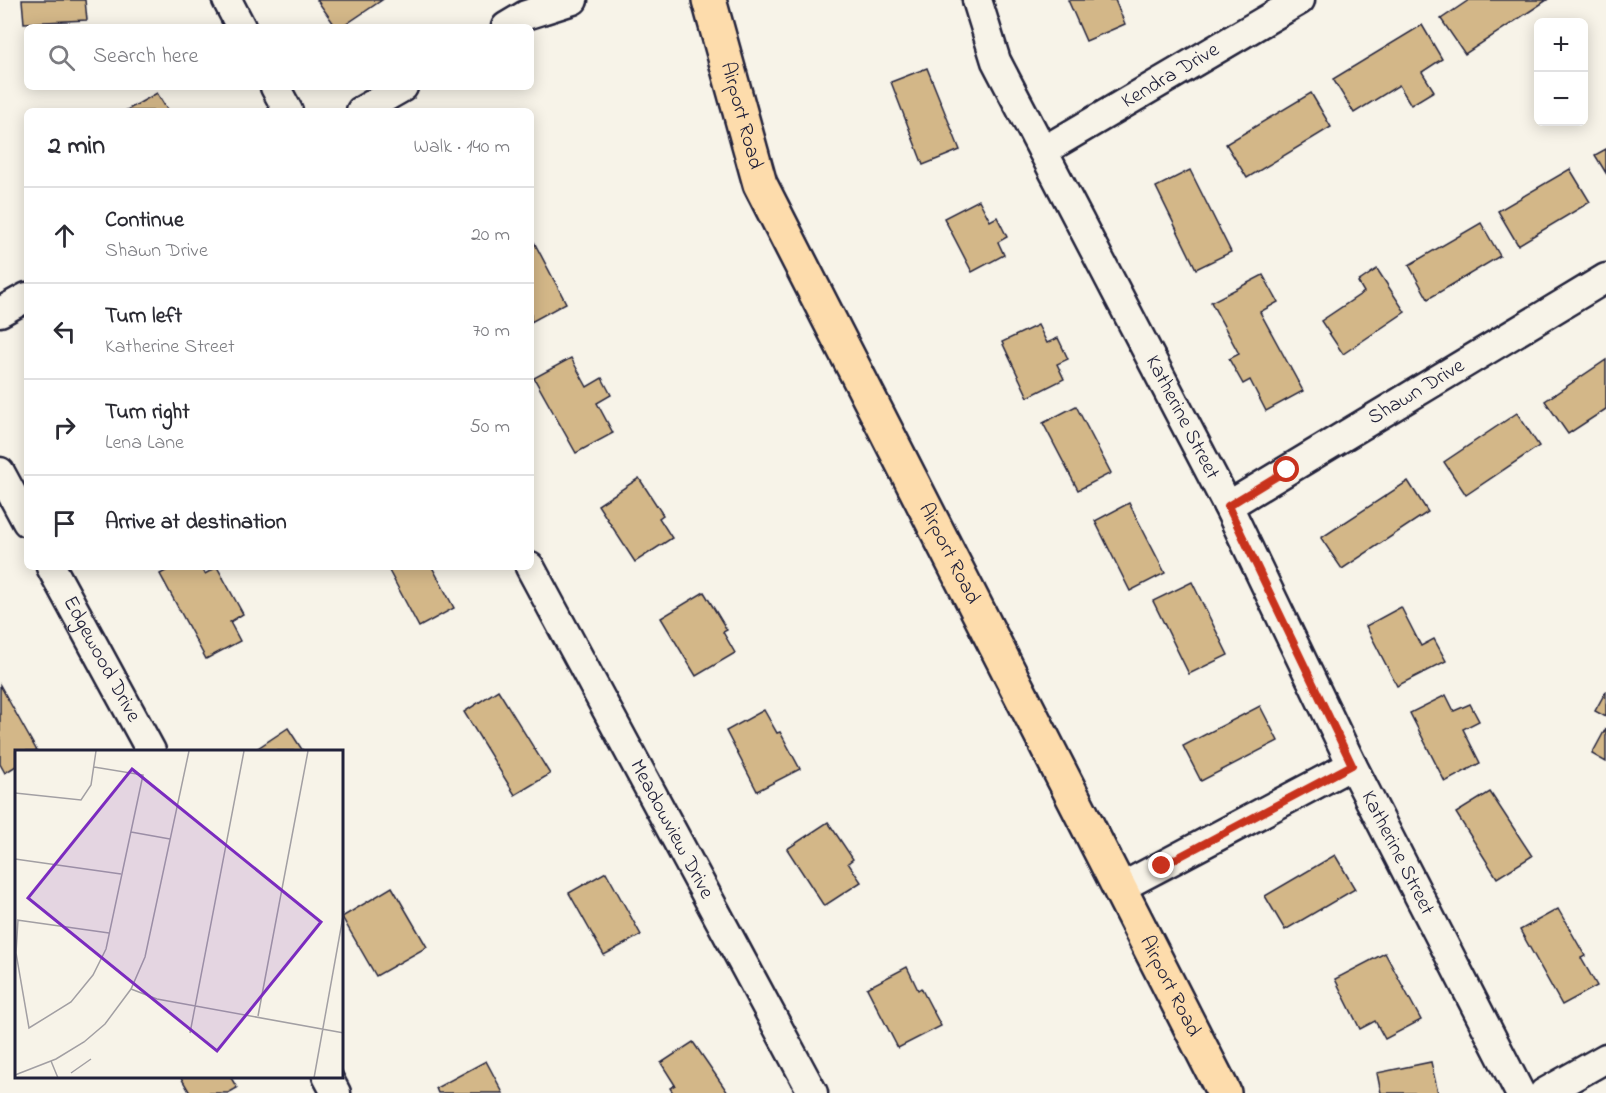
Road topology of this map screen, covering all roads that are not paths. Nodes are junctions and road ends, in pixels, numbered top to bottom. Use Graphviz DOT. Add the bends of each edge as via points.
graph roads {
  1 [pos="226,0"];
  2 [pos="573,0"];
  3 [pos="709,0"];
  4 [pos="977,0"];
  5 [pos="1300,0"];
  6 [pos="240,24"];
  7 [pos="511,24"];
  8 [pos="277,90"];
  9 [pos="398,90"];
  10 [pos="286,108"];
  11 [pos="366,108"];
  12 [pos="1043,151"];
  13 [pos="1606,278"];
  14 [pos="24,299"];
  15 [pos="0,312"];
  16 [pos="0,472"];
  17 [pos="1228,506"];
  18 [pos="24,516"];
  19 [pos="53,570"];
  20 [pos="532,570"];
  21 [pos="150,750"];
  22 [pos="1352,765"];
  23 [pos="1120,888"];
  24 [pos="1606,1058"];
  25 [pos="328,1078"];
  26 [pos="336,1093"];
  27 [pos="813,1093"];
  28 [pos="1224,1093"];
  29 [pos="1520,1093"];
  30 [pos="1544,1093"];
  1 -- 6 [label="street"];
  2 -- 7 [label="street"];
  3 -- 23 [label="highway, Airport Road" via="760,184"];
  4 -- 12 [label="street, Katherine Street" via="996,61"];
  5 -- 12 [label="street, Kendra Drive"];
  8 -- 10 [label="street"];
  9 -- 11 [label="street"];
  12 -- 17 [label="street, Katherine Street"];
  13 -- 17 [label="street, Shawn Drive"];
  14 -- 15 [label="street"];
  16 -- 18 [label="street"];
  17 -- 22 [label="street, Katherine Street"];
  19 -- 21 [label="street, Edgewood Drive"];
  20 -- 27 [label="street, Meadowview Drive"];
  22 -- 23 [label="street"];
  22 -- 29 [label="street, Katherine Street"];
  23 -- 28 [label="highway, Airport Road"];
  24 -- 30 [label="street"];
  25 -- 26 [label="street"];
}
